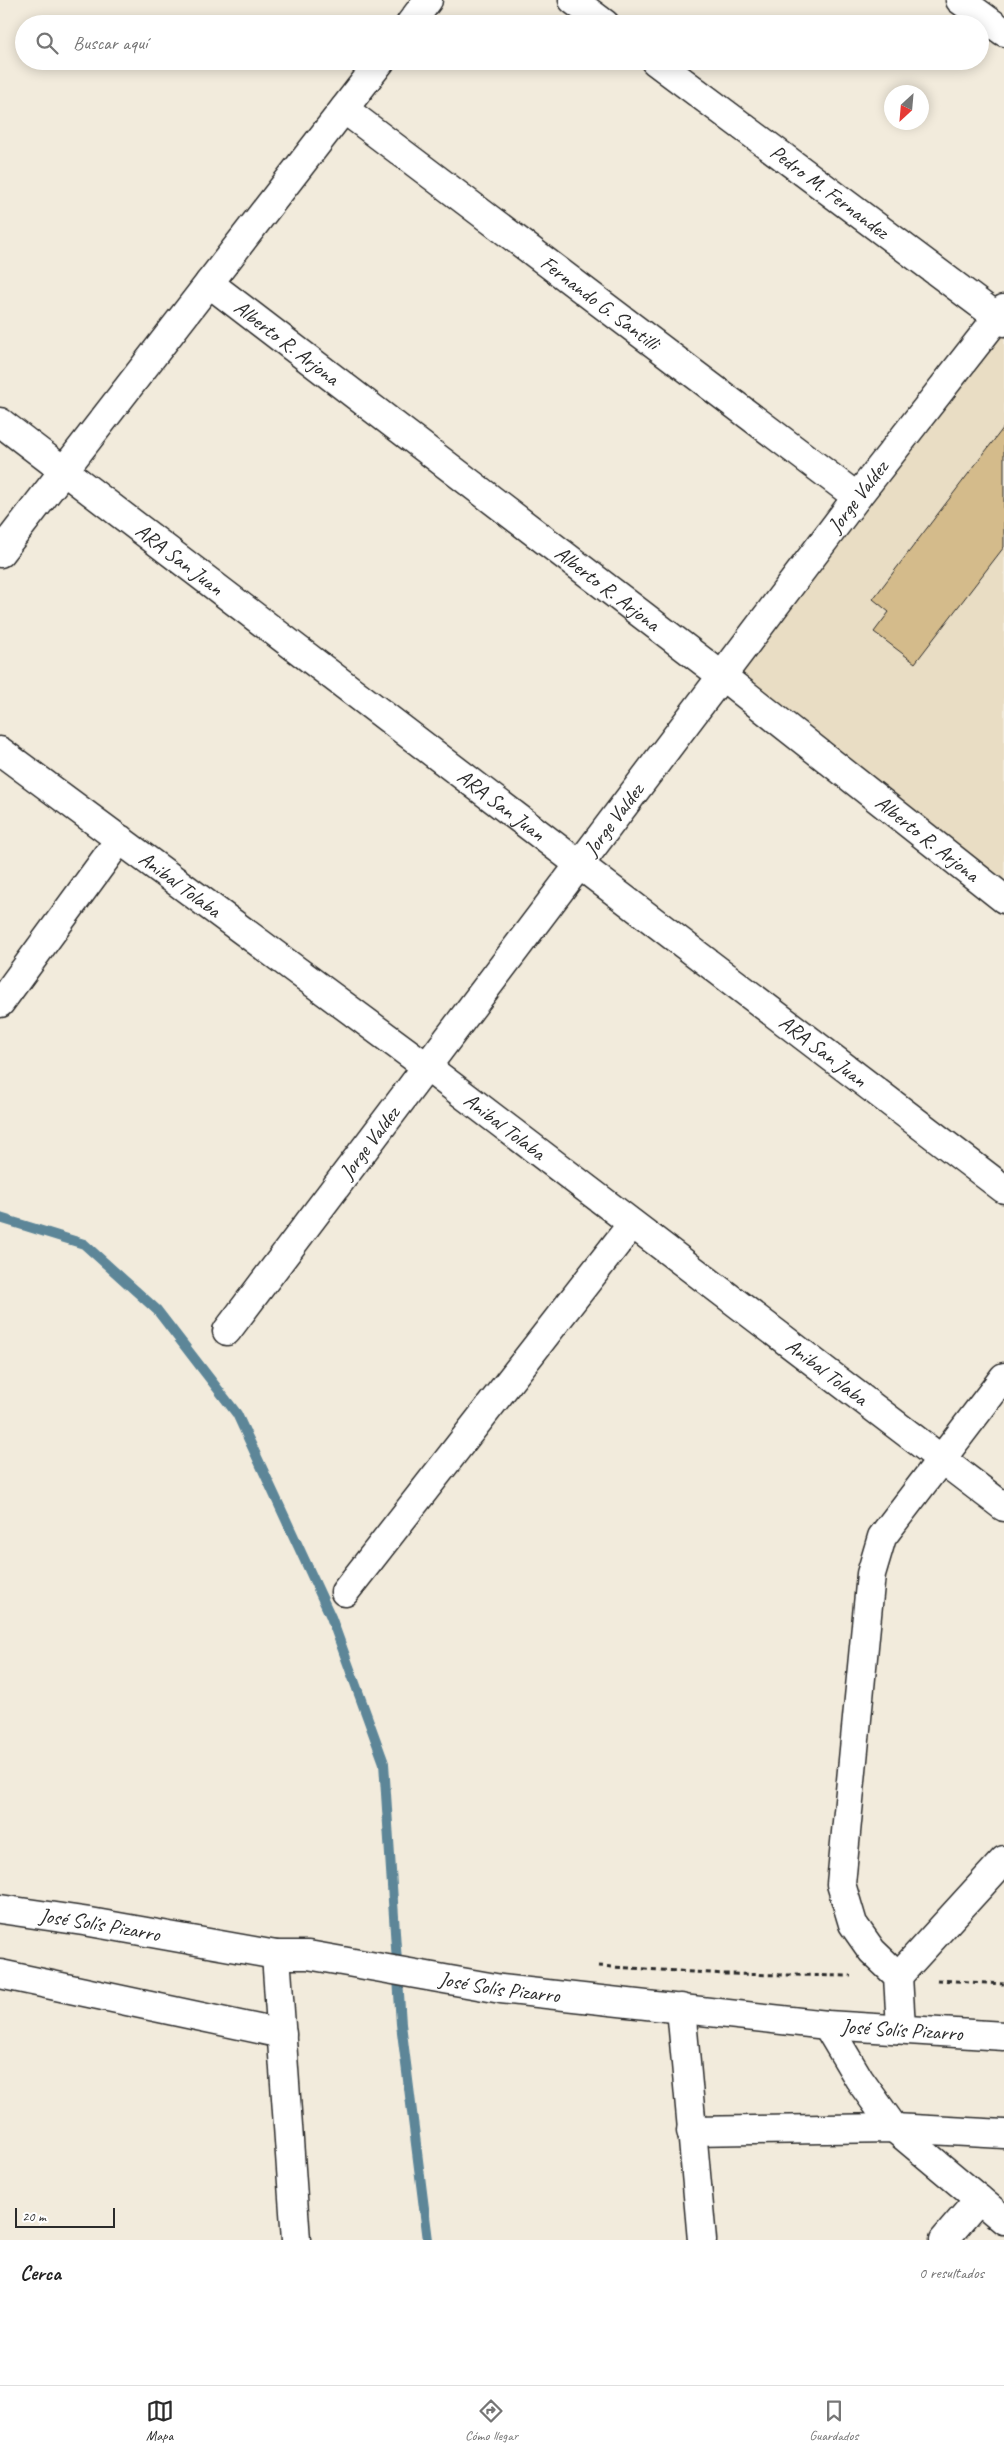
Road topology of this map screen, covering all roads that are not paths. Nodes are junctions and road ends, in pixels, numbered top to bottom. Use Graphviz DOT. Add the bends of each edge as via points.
graph roads {
  1 [pos="428,0"];
  2 [pos="573,0"];
  3 [pos="960,0"];
  4 [pos="417,15"];
  5 [pos="593,15"];
  6 [pos="981,15"];
  7 [pos="989,21"];
  8 [pos="1004,32"];
  9 [pos="374,70"];
  10 [pos="667,70"];
  11 [pos="344,109"];
  12 [pos="209,283"];
  13 [pos="1002,316"];
  14 [pos="0,422"];
  15 [pos="64,470"];
  16 [pos="857,497"];
  17 [pos="0,553"];
  18 [pos="722,676"];
  19 [pos="0,751"];
  20 [pos="120,839"];
  21 [pos="580,863"];
  22 [pos="1004,899"];
  23 [pos="0,1003"];
  24 [pos="427,1068"];
  25 [pos="1004,1189"];
  26 [pos="632,1224"];
  27 [pos="227,1331"];
  28 [pos="1004,1377"];
  29 [pos="942,1460"];
  30 [pos="1004,1506"];
  31 [pos="345,1592"];
  32 [pos="1004,1860"];
  33 [pos="0,1909"];
  34 [pos="276,1956"];
  35 [pos="0,1974"];
  36 [pos="898,1976"];
  37 [pos="681,2008"];
  38 [pos="827,2025"];
  39 [pos="901,2028"];
  40 [pos="282,2034"];
  41 [pos="1004,2036"];
  42 [pos="894,2128"];
  43 [pos="691,2131"];
  44 [pos="1004,2134"];
  45 [pos="979,2199"];
  46 [pos="1004,2220"];
  47 [pos="296,2240"];
  48 [pos="702,2240"];
  49 [pos="944,2240"];
  1 -- 4 [label="street"];
  2 -- 5 [label="street"];
  3 -- 6 [label="street"];
  7 -- 8 [label="street"];
  9 -- 11 [label="street"];
  10 -- 13 [label="street, Pedro M. Fernandez"];
  11 -- 12 [label="street"];
  11 -- 16 [label="street, Fernando G. Santilli"];
  12 -- 15 [label="street"];
  12 -- 18 [label="street, Alberto R. Arjona"];
  13 -- 16 [label="street, Jorge Valdez"];
  14 -- 15 [label="street, ARA San Juan"];
  15 -- 17 [label="street"];
  15 -- 21 [label="street, ARA San Juan"];
  16 -- 18 [label="street, Jorge Valdez"];
  18 -- 21 [label="street, Jorge Valdez"];
  18 -- 22 [label="street, Alberto R. Arjona"];
  19 -- 20 [label="street, Anibal Tolaba"];
  20 -- 23 [label="street"];
  20 -- 24 [label="street, Anibal Tolaba"];
  21 -- 24 [label="street, Jorge Valdez"];
  21 -- 25 [label="street, ARA San Juan"];
  24 -- 26 [label="street, Anibal Tolaba"];
  24 -- 27 [label="street, Jorge Valdez"];
  26 -- 29 [label="street, Anibal Tolaba"];
  26 -- 31 [label="street"];
  28 -- 29 [label="street"];
  29 -- 30 [label="street, Anibal Tolaba"];
  29 -- 36 [label="street" via="882,1537 871,1574 842,1884 853,1924 872,1951"];
  32 -- 36 [label="street"];
  33 -- 34 [label="street, José Solís Pizarro"];
  34 -- 37 [label="street, José Solís Pizarro" via="308,1956 501,1989"];
  34 -- 40 [label="street"];
  35 -- 40 [label="street"];
  36 -- 39 [label="street"];
  37 -- 38 [label="street, José Solís Pizarro"];
  37 -- 43 [label="street"];
  38 -- 39 [label="street, José Solís Pizarro"];
  38 -- 42 [label="street" via="859,2079"];
  39 -- 41 [label="street, José Solís Pizarro"];
  40 -- 47 [label="street"];
  42 -- 43 [label="street"];
  42 -- 44 [label="street"];
  42 -- 45 [label="street"];
  43 -- 48 [label="street"];
  45 -- 46 [label="street"];
  45 -- 49 [label="street"];
}
